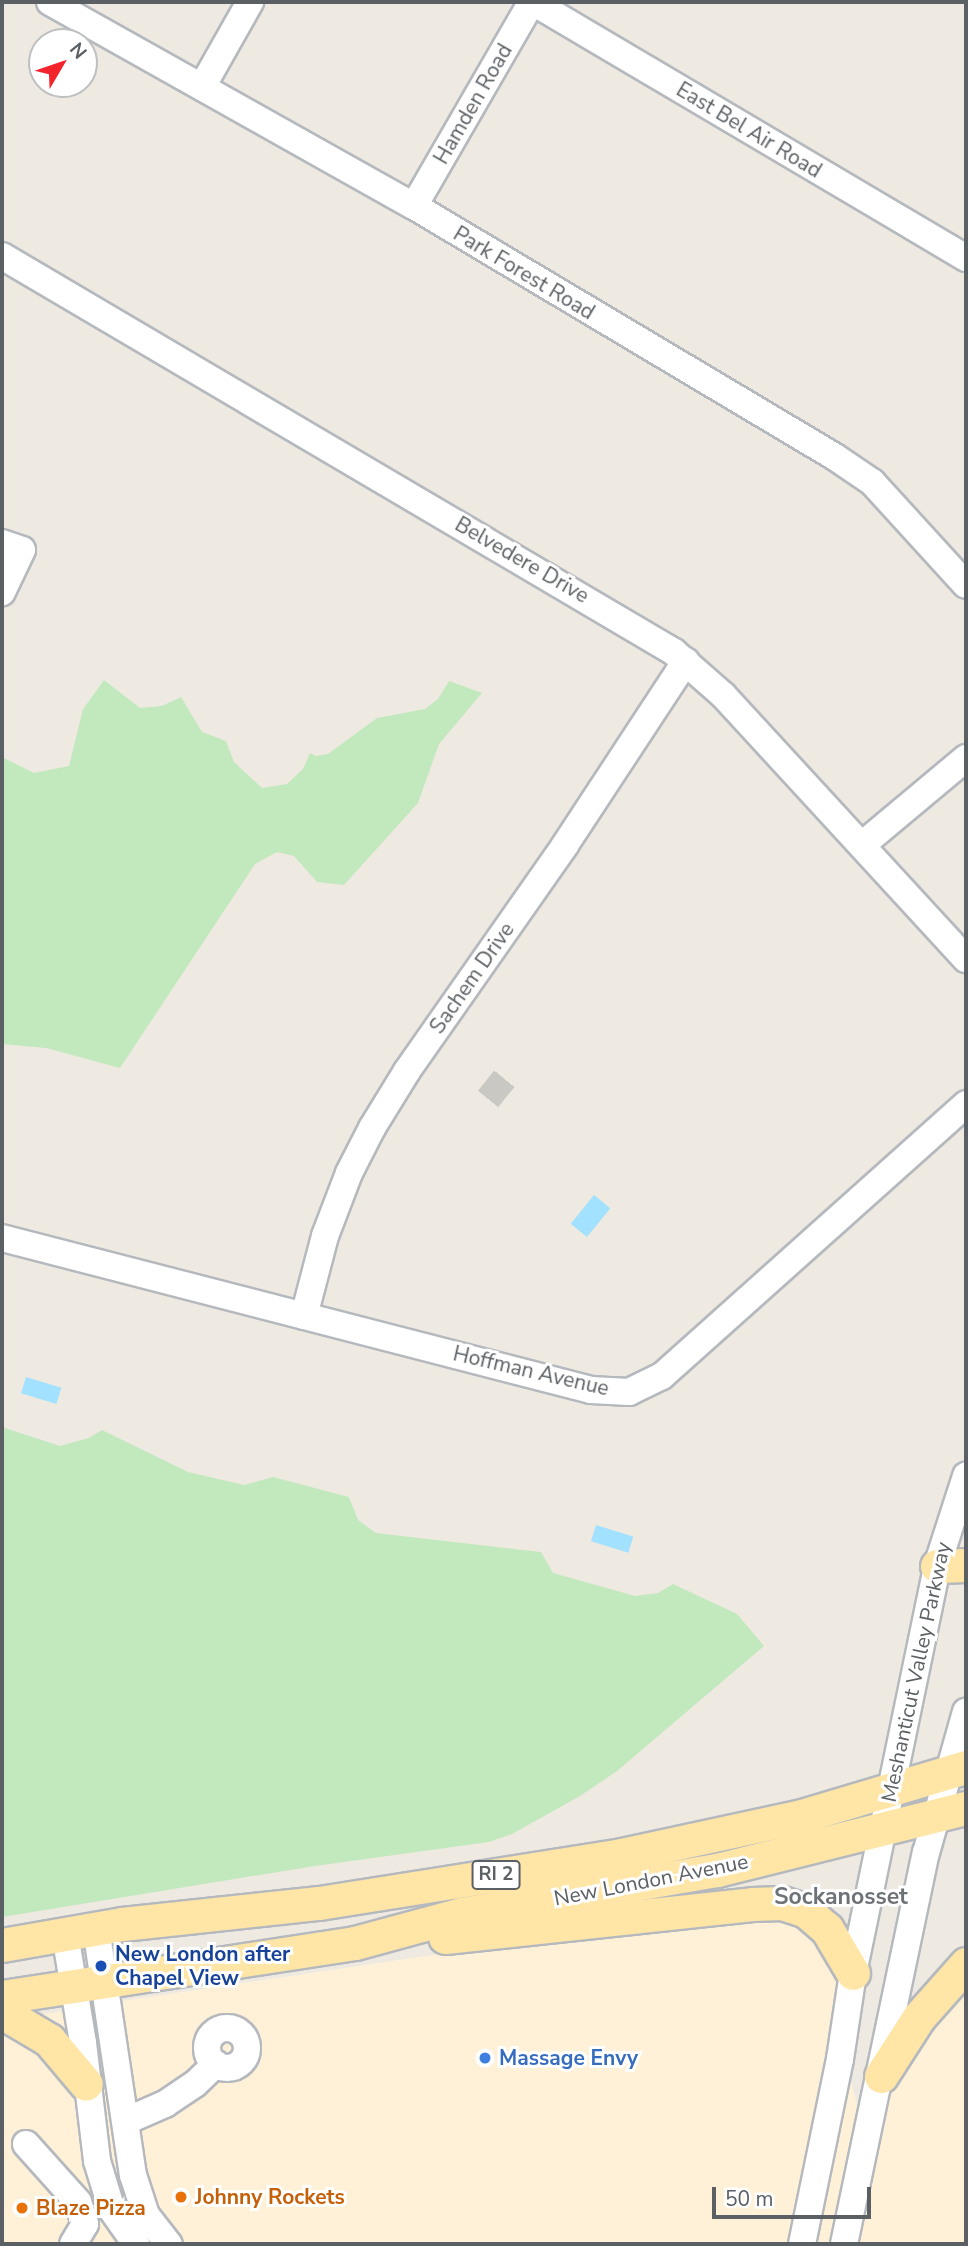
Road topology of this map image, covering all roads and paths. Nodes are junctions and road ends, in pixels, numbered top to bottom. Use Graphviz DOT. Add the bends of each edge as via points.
graph roads {
  1 [pos="50,2"];
  2 [pos="250,2"];
  3 [pos="533,2"];
  4 [pos="202,87"];
  5 [pos="414,206"];
  6 [pos="2,256"];
  7 [pos="966,258"];
  8 [pos="12,547"];
  9 [pos="966,585"];
  10 [pos="2,592"];
  11 [pos="685,662"];
  12 [pos="966,758"];
  13 [pos="862,845"];
  14 [pos="966,959"];
  15 [pos="966,1104"];
  16 [pos="2,1238"];
  17 [pos="303,1316"];
  18 [pos="966,1476"];
  19 [pos="952,1566"];
  20 [pos="966,1712"];
  21 [pos="959,1769"];
  22 [pos="891,1790"];
  23 [pos="952,1812"];
  24 [pos="883,1830"];
  25 [pos="80,1931"];
  26 [pos="355,1943"];
  27 [pos="2,1945"];
  28 [pos="966,1964"];
  29 [pos="853,1973"];
  30 [pos="89,1983"];
  31 [pos="2,1997"];
  32 [pos="2,2012"];
  33 [pos="216,2064"];
  34 [pos="881,2076"];
  35 [pos="86,2084"];
  36 [pos="126,2121"];
  37 [pos="26,2144"];
  38 [pos="146,2215"];
  39 [pos="126,2241"];
  40 [pos="74,2244"];
  41 [pos="169,2244"];
  42 [pos="802,2244"];
  43 [pos="844,2244"];
  1 -- 4 [label="street, Park Forest Road"];
  2 -- 4 [label="street"];
  3 -- 5 [label="street, Hamden Road"];
  3 -- 7 [label="street, East Bel Air Road"];
  4 -- 5 [label="street, Park Forest Road"];
  5 -- 9 [label="street, Park Forest Road" via="872,482"];
  6 -- 11 [label="street, Belvedere Drive" via="623,619"];
  8 -- 10 [label="street"];
  11 -- 13 [label="street, Belvedere Drive" via="723,695"];
  11 -- 17 [label="street, Sachem Drive" via="372,1128 349,1173"];
  12 -- 13 [label="street"];
  13 -- 14 [label="street, Belvedere Drive"];
  15 -- 17 [label="street, Hoffman Avenue" via="662,1376 629,1392 591,1390"];
  16 -- 17 [label="street, Hoffman Avenue"];
  18 -- 19 [label="street, Meshanticut Valley Parkway"];
  19 -- 22 [label="street, Meshanticut Valley Parkway"];
  20 -- 21 [label="street"];
  21 -- 22 [label="main road, New London Avenue / RI 2"];
  21 -- 23 [label="street"];
  22 -- 24 [label="street, Meshanticut Valley Parkway"];
  22 -- 25 [label="main road, New London Avenue / RI 2" via="622,1855 319,1903"];
  23 -- 24 [label="main road, New London Avenue / RI 2"];
  23 -- 34 [label="street" via="926,1853"];
  24 -- 26 [label="main road, New London Avenue / RI 2" via="706,1872 462,1914"];
  24 -- 29 [label="street, Meshanticut Valley Parkway"];
  25 -- 27 [label="main road, New London Avenue / RI 2"];
  25 -- 30 [label="street"];
  26 -- 29 [label="main road" via="782,1903 806,1912 827,1929"];
  26 -- 30 [label="main road, New London Avenue / RI 2"];
  28 -- 34 [label="main road" via="932,2001"];
  29 -- 42 [label="street, Meshanticut Valley Parkway"];
  30 -- 31 [label="main road, New London Avenue / RI 2"];
  30 -- 35 [label="street"];
  30 -- 36 [label="street"];
  32 -- 35 [label="main road" via="49,2040"];
  33 -- 36 [label="street" via="165,2104"];
  34 -- 43 [label="street"];
  35 -- 39 [label="street" via="100,2177"];
  36 -- 38 [label="street" via="133,2175"];
  37 -- 40 [label="street" via="78,2202 85,2224"];
  38 -- 39 [label="street"];
  38 -- 41 [label="street"];
}
